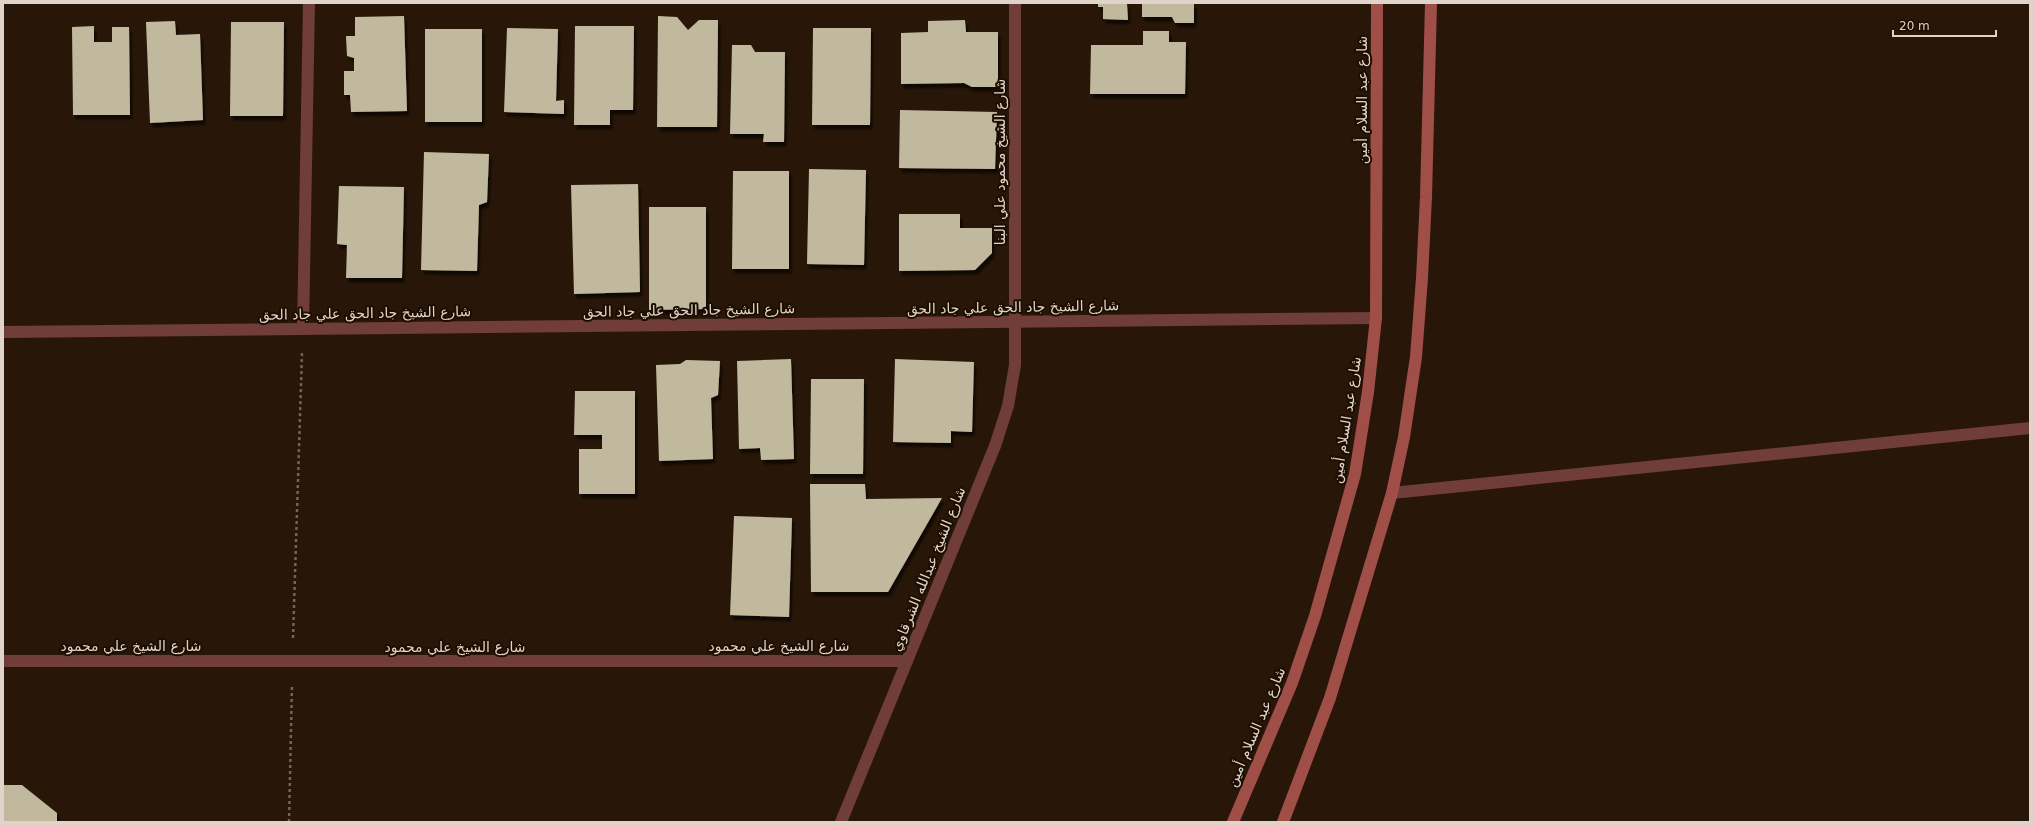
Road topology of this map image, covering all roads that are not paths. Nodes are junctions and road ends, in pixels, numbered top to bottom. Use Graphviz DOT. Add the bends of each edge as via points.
graph roads {
  1 [pos="310,3"];
  2 [pos="1015,3"];
  3 [pos="1377,3"];
  4 [pos="1431,3"];
  5 [pos="1376,318"];
  6 [pos="1015,322"];
  7 [pos="303,329"];
  8 [pos="3,332"];
  9 [pos="2030,428"];
  10 [pos="1392,494"];
  11 [pos="3,661"];
  12 [pos="907,661"];
  13 [pos="841,822"];
  14 [pos="1233,822"];
  15 [pos="1283,822"];
  1 -- 7 [label="street"];
  2 -- 6 [label="street, شارع الشيخ محمود علي البنا"];
  3 -- 5 [label="street, شارع عبد السلام أمين"];
  4 -- 10 [label="street" via="1426,197 1416,357"];
  5 -- 6 [label="street, شارع الشيخ جاد الحق علي جاد الحق"];
  5 -- 14 [label="street, شارع عبد السلام أمين" via="1355,474 1315,616 1292,683"];
  6 -- 7 [label="street, شارع الشيخ جاد الحق علي جاد الحق"];
  6 -- 12 [label="street, شارع الشيخ عبدالله الشرقاوي" via="1015,365 1008,406 995,446"];
  7 -- 8 [label="street, شارع الشيخ جاد الحق علي جاد الحق"];
  9 -- 10 [label="street"];
  10 -- 15 [label="street" via="1330,698"];
  11 -- 12 [label="street, شارع الشيخ علي محمود"];
  12 -- 13 [label="street, شارع الشيخ عبدالله الشرقاوي"];
}
